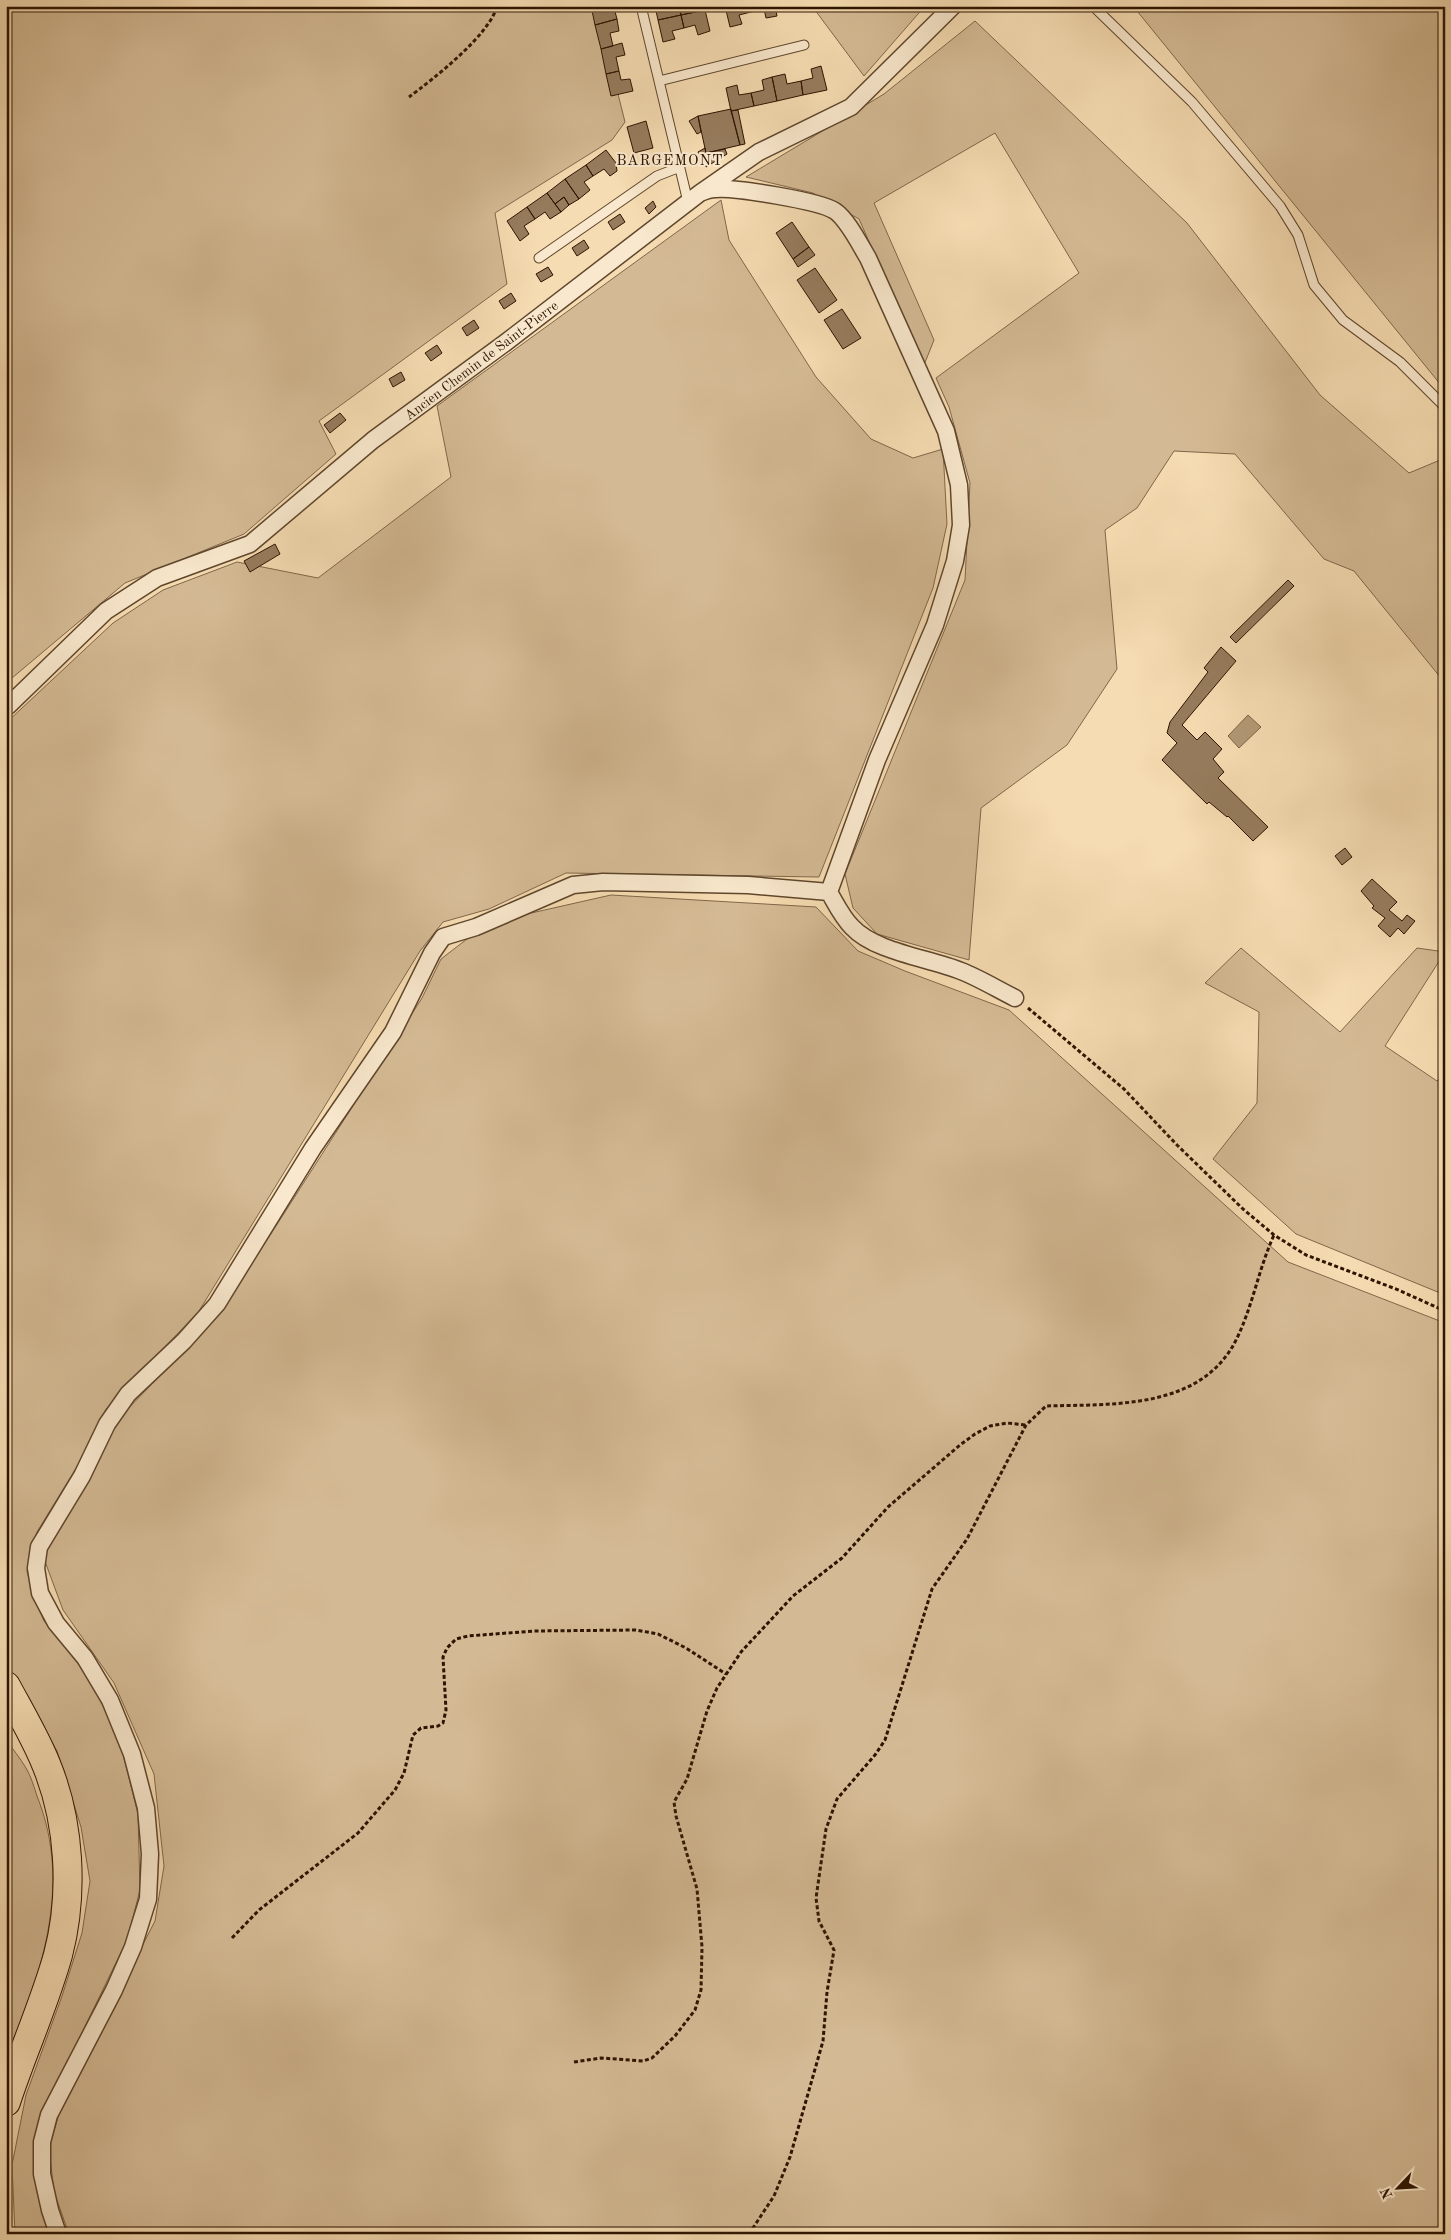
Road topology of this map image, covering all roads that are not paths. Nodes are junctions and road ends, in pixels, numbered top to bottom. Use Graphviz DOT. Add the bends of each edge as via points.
graph roads {
  1 [pos="641,6"];
  2 [pos="953,6"];
  3 [pos="1093,6"];
  4 [pos="804,45"];
  5 [pos="659,81"];
  6 [pos="680,167"];
  7 [pos="694,197"];
  8 [pos="539,258"];
  9 [pos="1445,407"];
  10 [pos="8,706"];
  11 [pos="829,892"];
  12 [pos="1015,998"];
  13 [pos="6,1686"];
  14 [pos="6,1719"];
  15 [pos="65,1903"];
  16 [pos="6,2102"];
  17 [pos="58,2234"];
  1 -- 5 [label="lane"];
  2 -- 7 [label="street, Ancien Chemin de Saint-Pierre" via="850,107 759,152"];
  3 -- 9 [label="lane" via="1192,102 1280,206 1298,235 1314,285 1343,320 1400,362"];
  4 -- 5 [label="lane"];
  5 -- 6 [label="lane"];
  6 -- 7 [label="lane"];
  6 -- 8 [label="lane" via="657,176"];
  7 -- 10 [label="street, Ancien Chemin de Saint-Pierre" via="505,344 373,440 250,544 157,578 106,611"];
  7 -- 11 [label="street" via="715,189 729,189 812,203 835,212 868,258 928,387 946,431 960,485 961,525 936,625 877,760"];
  11 -- 12 [label="street" via="852,928 865,937 961,971"];
  11 -- 17 [label="street" via="748,884 596,883 573,886 476,927 443,937 393,1032 313,1148 217,1304 184,1341 128,1394 107,1424 82,1476 39,1547 36,1568 44,1601 110,1700 132,1754 146,1808 150,1854 148,1899 130,1956 49,2115 42,2142 42,2174"];
  13 -- 15 [label="highway" via="54,1786 64,1826"];
  14 -- 15 [label="highway" via="33,1758 50,1797 62,1838"];
  15 -- 16 [label="highway" via="58,1954"];
}
